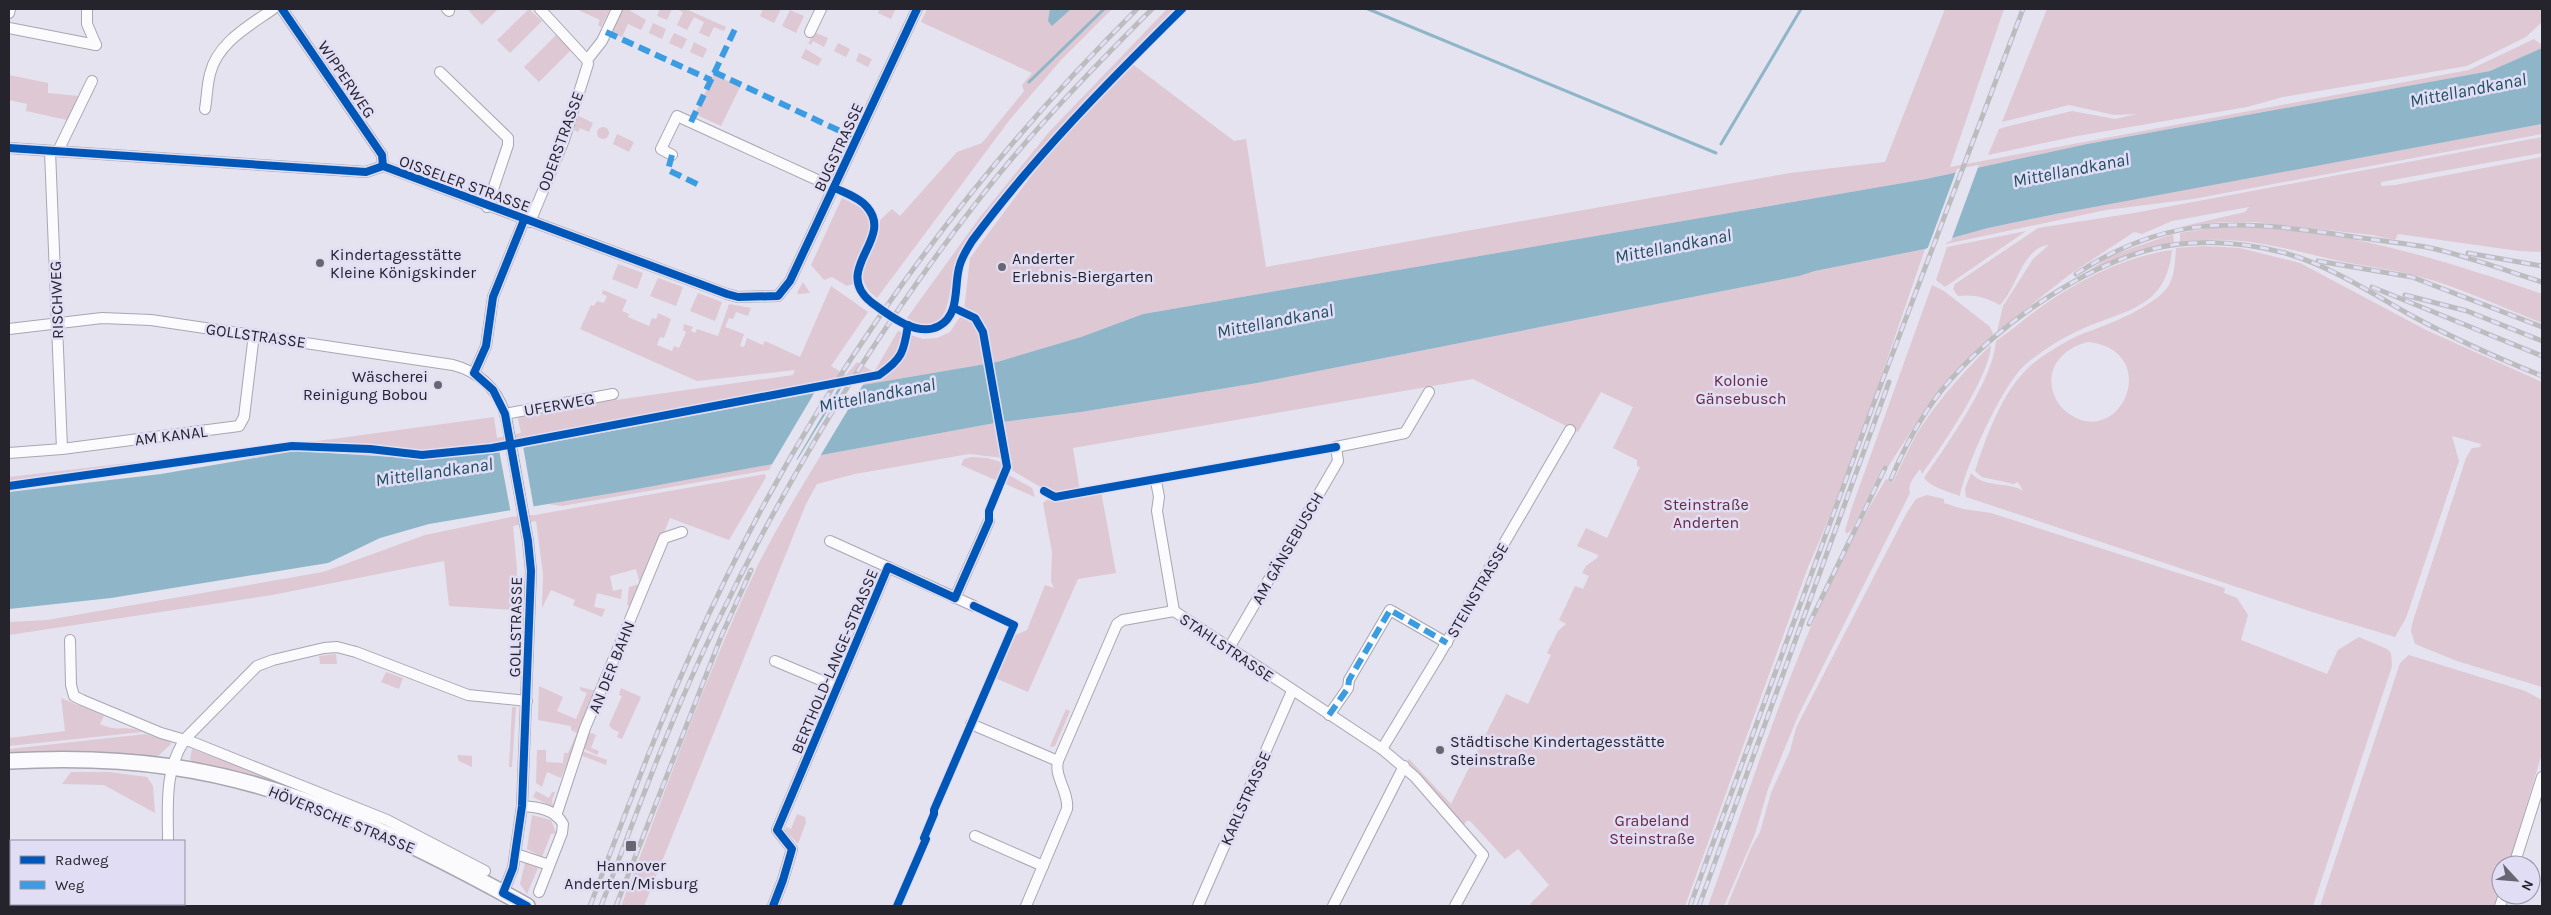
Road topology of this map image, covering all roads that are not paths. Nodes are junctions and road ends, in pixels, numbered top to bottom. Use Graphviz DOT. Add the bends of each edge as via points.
graph roads {
  1 [pos="10,9"];
  2 [pos="87,9"];
  3 [pos="273,9"];
  4 [pos="282,9"];
  5 [pos="540,9"];
  6 [pos="617,9"];
  7 [pos="821,9"];
  8 [pos="917,9"];
  9 [pos="9,13"];
  10 [pos="9,28"];
  11 [pos="810,32"];
  12 [pos="587,60"];
  13 [pos="440,72"];
  14 [pos="92,82"];
  15 [pos="205,108"];
  16 [pos="9,148"];
  17 [pos="54,151"];
  18 [pos="672,155"];
  19 [pos="383,166"];
  20 [pos="835,188"];
  21 [pos="487,207"];
  22 [pos="527,221"];
  23 [pos="781,294"];
  24 [pos="57,323"];
  25 [pos="9,329"];
  26 [pos="254,334"];
  27 [pos="474,373"];
  28 [pos="1429,392"];
  29 [pos="613,394"];
  30 [pos="505,414"];
  31 [pos="1570,430"];
  32 [pos="62,450"];
  33 [pos="9,453"];
  34 [pos="1156,481"];
  35 [pos="989,521"];
  36 [pos="682,532"];
  37 [pos="830,541"];
  38 [pos="888,567"];
  39 [pos="955,598"];
  40 [pos="974,606"];
  41 [pos="1174,611"];
  42 [pos="70,640"];
  43 [pos="1446,643"];
  44 [pos="1229,648"];
  45 [pos="775,661"];
  46 [pos="837,687"];
  47 [pos="1292,691"];
  48 [pos="527,700"];
  49 [pos="1329,715"];
  50 [pos="971,724"];
  51 [pos="185,740"];
  52 [pos="1382,749"];
  53 [pos="1058,761"];
  54 [pos="9,762"];
  55 [pos="1404,766"];
  56 [pos="171,767"];
  57 [pos="2542,776"];
  58 [pos="522,806"];
  59 [pos="556,816"];
  60 [pos="975,836"];
  61 [pos="168,840"];
  62 [pos="516,854"];
  63 [pos="2517,855"];
  64 [pos="549,865"];
  65 [pos="1043,866"];
  66 [pos="486,870"];
  67 [pos="539,892"];
  68 [pos="503,893"];
  69 [pos="527,906"];
  70 [pos="773,906"];
  71 [pos="1026,906"];
  72 [pos="1198,906"];
  73 [pos="1333,906"];
  74 [pos="1456,906"];
  1 -- 9 [label="street"];
  2 -- 10 [label="street" via="87,24 96,45"];
  3 -- 15 [label="street" via="229,41 216,57"];
  4 -- 19 [label="street, WIPPERWEG" via="382,155"];
  5 -- 12 [label="street"];
  6 -- 12 [label="street, ODERSTRASSE" via="602,41"];
  7 -- 11 [label="street"];
  8 -- 20 [label="street, BUGSTRASSE"];
  12 -- 22 [label="street, ODERSTRASSE" via="588,69 580,84 564,140"];
  13 -- 21 [label="street" via="508,138"];
  14 -- 17 [label="street, RISCHWEG"];
  16 -- 17 [label="street, OISSELER STRASSE"];
  17 -- 19 [label="street, OISSELER STRASSE" via="366,172"];
  17 -- 24 [label="street, RISCHWEG"];
  18 -- 20 [label="street" via="661,150 677,116"];
  19 -- 21 [label="street, OISSELER STRASSE"];
  20 -- 23 [label="street, BUGSTRASSE"];
  21 -- 22 [label="street, OISSELER STRASSE"];
  22 -- 23 [label="street, OISSELER STRASSE" via="730,295 762,298"];
  22 -- 27 [label="street, ODERSTRASSE" via="493,297 486,346"];
  24 -- 25 [label="street, GOLLSTRASSE"];
  24 -- 26 [label="street, GOLLSTRASSE" via="126,318"];
  24 -- 32 [label="street, RISCHWEG"];
  26 -- 27 [label="street, GOLLSTRASSE" via="453,365"];
  26 -- 32 [label="street, AM KANAL" via="244,418 239,426"];
  27 -- 30 [label="street, GOLLSTRASSE" via="493,390"];
  28 -- 44 [label="street, AM GÄNSEBUSCH" via="1405,433 1336,446 1338,461"];
  29 -- 30 [label="street, UFERWEG"];
  30 -- 48 [label="street, GOLLSTRASSE" via="531,571"];
  31 -- 43 [label="street, STEINSTRASSE"];
  32 -- 33 [label="street, AM KANAL"];
  34 -- 41 [label="street" via="1157,511"];
  35 -- 39 [label="street"];
  36 -- 59 [label="street, AN DER BAHN" via="664,538 585,728"];
  37 -- 38 [label="street, BERTHOLD-LANGE-STRASSE"];
  38 -- 39 [label="street, BERTHOLD-LANGE-STRASSE"];
  38 -- 46 [label="street, BERTHOLD-LANGE-STRASSE"];
  39 -- 40 [label="street, BERTHOLD-LANGE-STRASSE"];
  41 -- 44 [label="street, STAHLSTRASSE"];
  41 -- 53 [label="street, STAHLSTRASSE" via="1116,624"];
  42 -- 51 [label="street" via="74,696"];
  43 -- 49 [label="street" via="1390,610 1348,688"];
  43 -- 52 [label="street, STEINSTRASSE"];
  44 -- 47 [label="street, STAHLSTRASSE"];
  45 -- 46 [label="street, BERTHOLD-LANGE-STRASSE"];
  46 -- 70 [label="street, BERTHOLD-LANGE-STRASSE" via="776,830 792,849"];
  47 -- 49 [label="street, STAHLSTRASSE"];
  47 -- 72 [label="street, KARLSTRASSE"];
  48 -- 51 [label="street" via="468,695 346,648 324,648 257,666"];
  48 -- 58 [label="street, GOLLSTRASSE"];
  49 -- 52 [label="street, STAHLSTRASSE"];
  50 -- 53 [label="street"];
  51 -- 56 [label="street"];
  51 -- 66 [label="street" via="387,820"];
  52 -- 55 [label="street, STAHLSTRASSE"];
  53 -- 65 [label="street" via="1067,809"];
  54 -- 56 [label="main road, HÖVERSCHE STRASSE" via="98,761"];
  55 -- 73 [label="street"];
  55 -- 74 [label="street, STAHLSTRASSE" via="1483,855"];
  56 -- 61 [label="street"];
  56 -- 68 [label="main road, HÖVERSCHE STRASSE" via="271,790 321,807 410,845"];
  57 -- 63 [label="street"];
  58 -- 59 [label="street" via="538,807"];
  58 -- 62 [label="street, GOLLSTRASSE"];
  59 -- 64 [label="street, AN DER BAHN" via="563,824 562,833"];
  60 -- 65 [label="street"];
  62 -- 64 [label="street"];
  62 -- 68 [label="street, GOLLSTRASSE"];
  64 -- 67 [label="street, AN DER BAHN"];
  65 -- 71 [label="street"];
  68 -- 69 [label="main road, HÖVERSCHE STRASSE"];
}
